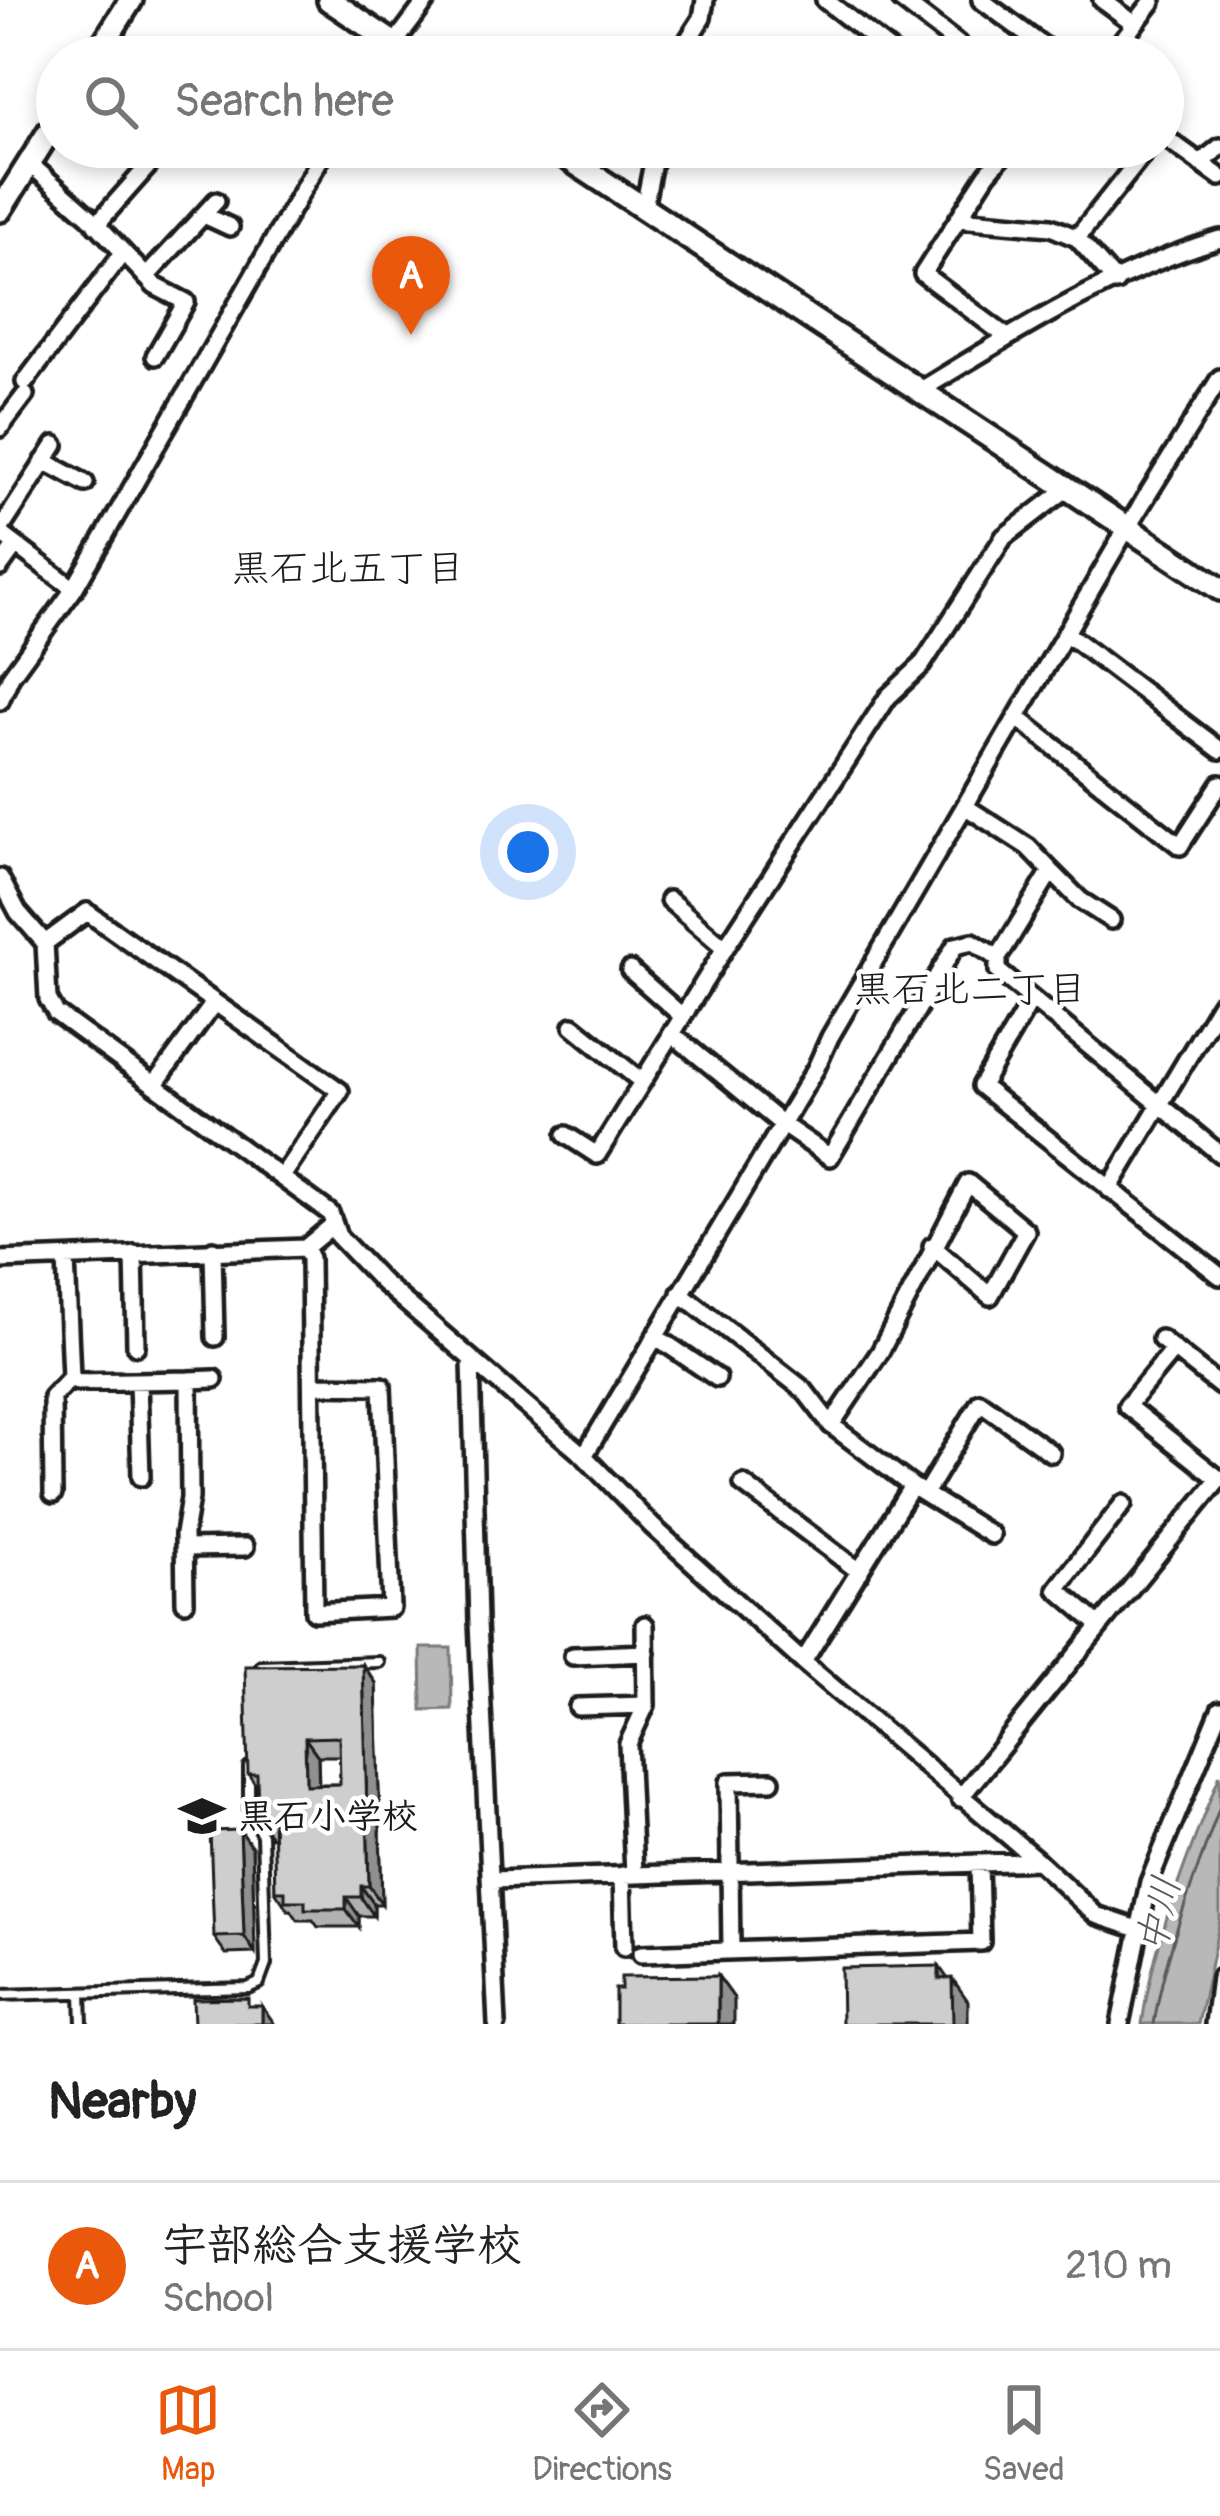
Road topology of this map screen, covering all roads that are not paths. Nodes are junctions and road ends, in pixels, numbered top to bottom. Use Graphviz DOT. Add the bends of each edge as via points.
graph roads {
  1 [pos="131,0"];
  2 [pos="329,0"];
  3 [pos="427,0"];
  4 [pos="704,0"];
  5 [pos="901,0"];
  6 [pos="981,0"];
  7 [pos="1102,0"];
  8 [pos="830,2"];
  9 [pos="1152,2"];
  10 [pos="1135,24"];
  11 [pos="108,36"];
  12 [pos="375,36"];
  13 [pos="403,36"];
  14 [pos="690,36"];
  15 [pos="872,36"];
  16 [pos="948,36"];
  17 [pos="1030,36"];
  18 [pos="1126,36"];
  19 [pos="1220,147"];
  20 [pos="1184,151"];
  21 [pos="36,152"];
  22 [pos="29,163"];
  23 [pos="1200,163"];
  24 [pos="147,168"];
  25 [pos="315,168"];
  26 [pos="582,168"];
  27 [pos="652,168"];
  28 [pos="992,168"];
  29 [pos="1132,168"];
  30 [pos="1220,177"];
  31 [pos="216,201"];
  32 [pos="644,208"];
  33 [pos="0,210"];
  34 [pos="204,215"];
  35 [pos="958,218"];
  36 [pos="96,225"];
  37 [pos="230,227"];
  38 [pos="1077,238"];
  39 [pos="1220,239"];
  40 [pos="122,254"];
  41 [pos="146,278"];
  42 [pos="1116,282"];
  43 [pos="1007,337"];
  44 [pos="155,356"];
  45 [pos="1220,378"];
  46 [pos="918,392"];
  47 [pos="0,428"];
  48 [pos="55,445"];
  49 [pos="44,461"];
  50 [pos="85,483"];
  51 [pos="1069,487"];
  52 [pos="1127,528"];
  53 [pos="0,531"];
  54 [pos="16,545"];
  55 [pos="0,567"];
  56 [pos="74,589"];
  57 [pos="1220,589"];
  58 [pos="1067,634"];
  59 [pos="0,701"];
  60 [pos="1019,718"];
  61 [pos="1220,750"];
  62 [pos="1220,784"];
  63 [pos="966,807"];
  64 [pos="1052,871"];
  65 [pos="0,878"];
  66 [pos="669,900"];
  67 [pos="1111,920"];
  68 [pos="45,944"];
  69 [pos="725,948"];
  70 [pos="998,958"];
  71 [pos="630,970"];
  72 [pos="1031,1000"];
  73 [pos="214,1003"];
  74 [pos="1220,1005"];
  75 [pos="682,1016"];
  76 [pos="573,1026"];
  77 [pos="671,1033"];
  78 [pos="641,1081"];
  79 [pos="155,1084"];
  80 [pos="1160,1106"];
  81 [pos="783,1124"];
  82 [pos="566,1135"];
  83 [pos="1220,1154"];
  84 [pos="283,1175"];
  85 [pos="1108,1190"];
  86 [pos="334,1224"];
  87 [pos="932,1246"];
  88 [pos="305,1248"];
  89 [pos="213,1250"];
  90 [pos="134,1254"];
  91 [pos="66,1258"];
  92 [pos="0,1260"];
  93 [pos="1220,1276"];
  94 [pos="680,1293"];
  95 [pos="655,1336"];
  96 [pos="215,1337"];
  97 [pos="136,1346"];
  98 [pos="471,1361"];
  99 [pos="71,1377"];
  100 [pos="717,1378"];
  101 [pos="214,1379"];
  102 [pos="189,1380"];
  103 [pos="138,1382"];
  104 [pos="311,1385"];
  105 [pos="1220,1386"];
  106 [pos="831,1425"];
  107 [pos="1051,1453"];
  108 [pos="584,1456"];
  109 [pos="141,1477"];
  110 [pos="1220,1478"];
  111 [pos="743,1484"];
  112 [pos="919,1489"];
  113 [pos="53,1494"];
  114 [pos="1123,1504"];
  115 [pos="991,1535"];
  116 [pos="245,1546"];
  117 [pos="185,1548"];
  118 [pos="860,1572"];
  119 [pos="185,1602"];
  120 [pos="645,1625"];
  121 [pos="1100,1626"];
  122 [pos="646,1653"];
  123 [pos="573,1656"];
  124 [pos="379,1662"];
  125 [pos="803,1662"];
  126 [pos="247,1683"];
  127 [pos="646,1705"];
  128 [pos="578,1707"];
  129 [pos="1220,1710"];
  130 [pos="248,1746"];
  131 [pos="771,1781"];
  132 [pos="960,1798"];
  133 [pos="1038,1861"];
  134 [pos="979,1863"];
  135 [pos="729,1871"];
  136 [pos="628,1874"];
  137 [pos="492,1880"];
  138 [pos="1138,1929"];
  139 [pos="731,1951"];
  140 [pos="1220,1978"];
  141 [pos="81,1993"];
  142 [pos="0,1995"];
  143 [pos="1218,2002"];
  144 [pos="82,2024"];
  145 [pos="497,2024"];
  146 [pos="1120,2024"];
  147 [pos="1214,2024"];
  1 -- 11 [label="street"];
  2 -- 12 [label="street"];
  3 -- 13 [label="street"];
  4 -- 14 [label="street"];
  5 -- 16 [label="street"];
  6 -- 17 [label="street"];
  7 -- 10 [label="street"];
  8 -- 15 [label="street"];
  9 -- 10 [label="street"];
  10 -- 18 [label="street"];
  19 -- 23 [label="street"];
  20 -- 23 [label="street"];
  21 -- 22 [label="street"];
  22 -- 33 [label="street"];
  22 -- 36 [label="street"];
  23 -- 30 [label="street"];
  24 -- 36 [label="street"];
  25 -- 56 [label="street"];
  26 -- 32 [label="street"];
  27 -- 32 [label="street"];
  28 -- 35 [label="street"];
  29 -- 38 [label="street"];
  31 -- 34 [label="street"];
  32 -- 46 [label="street"];
  34 -- 37 [label="street"];
  34 -- 41 [label="street"];
  35 -- 38 [label="street" via="1051,227"];
  35 -- 43 [label="street" via="922,274"];
  36 -- 40 [label="street"];
  38 -- 42 [label="street"];
  39 -- 42 [label="street"];
  40 -- 41 [label="street"];
  40 -- 47 [label="street"];
  41 -- 44 [label="street" via="186,302"];
  42 -- 43 [label="street"];
  43 -- 46 [label="street"];
  45 -- 52 [label="street"];
  46 -- 51 [label="street"];
  48 -- 49 [label="street"];
  49 -- 50 [label="street"];
  49 -- 53 [label="street"];
  51 -- 52 [label="street"];
  51 -- 69 [label="street" via="1004,537 922,665 888,697"];
  52 -- 57 [label="street"];
  52 -- 58 [label="street"];
  53 -- 54 [label="street"];
  54 -- 55 [label="street"];
  54 -- 56 [label="street"];
  56 -- 59 [label="street"];
  58 -- 60 [label="street"];
  58 -- 61 [label="street"];
  60 -- 62 [label="street" via="1180,846"];
  60 -- 63 [label="street"];
  63 -- 64 [label="street"];
  63 -- 81 [label="street"];
  64 -- 67 [label="street"];
  64 -- 70 [label="street"];
  65 -- 68 [label="street"];
  66 -- 69 [label="street"];
  68 -- 73 [label="street" via="87,912"];
  68 -- 79 [label="street" via="56,1013"];
  69 -- 75 [label="street"];
  70 -- 72 [label="street" via="998,971"];
  70 -- 81 [label="street" via="973,942 955,946 830,1157"];
  71 -- 75 [label="street"];
  72 -- 80 [label="street"];
  72 -- 85 [label="street" via="981,1086"];
  73 -- 79 [label="street"];
  73 -- 84 [label="street" via="340,1090"];
  74 -- 80 [label="street"];
  75 -- 77 [label="street"];
  76 -- 78 [label="street"];
  77 -- 78 [label="street"];
  77 -- 81 [label="street"];
  78 -- 82 [label="street" via="597,1155"];
  79 -- 84 [label="street"];
  80 -- 83 [label="street"];
  80 -- 85 [label="street"];
  81 -- 94 [label="street"];
  84 -- 86 [label="street"];
  85 -- 93 [label="street"];
  86 -- 88 [label="street"];
  86 -- 98 [label="street" via="382,1282"];
  87 -- 87 [label="street" via="990,1296 1026,1232 968,1183"];
  87 -- 106 [label="street" via="891,1332"];
  88 -- 89 [label="street"];
  88 -- 104 [label="street"];
  89 -- 90 [label="street"];
  89 -- 96 [label="street"];
  90 -- 91 [label="street"];
  90 -- 97 [label="street"];
  91 -- 92 [label="street"];
  91 -- 99 [label="street"];
  94 -- 95 [label="street"];
  94 -- 106 [label="street" via="804,1390"];
  95 -- 100 [label="street"];
  95 -- 108 [label="street"];
  98 -- 108 [label="street"];
  98 -- 137 [label="street"];
  99 -- 103 [label="street"];
  99 -- 113 [label="street" via="52,1397"];
  101 -- 102 [label="street"];
  102 -- 103 [label="street"];
  102 -- 117 [label="street"];
  103 -- 109 [label="street"];
  104 -- 104 [label="street" via="382,1386 391,1608 314,1612"];
  105 -- 110 [label="street" via="1167,1344 1127,1406"];
  106 -- 112 [label="street"];
  107 -- 112 [label="street" via="980,1402"];
  108 -- 125 [label="street"];
  110 -- 121 [label="street"];
  111 -- 118 [label="street"];
  112 -- 115 [label="street"];
  112 -- 118 [label="street"];
  114 -- 121 [label="street" via="1057,1589"];
  116 -- 117 [label="street"];
  117 -- 119 [label="street"];
  118 -- 125 [label="street"];
  120 -- 122 [label="street"];
  121 -- 132 [label="street"];
  122 -- 123 [label="street"];
  122 -- 127 [label="street"];
  124 -- 126 [label="lane" via="261,1666"];
  125 -- 132 [label="street"];
  127 -- 128 [label="street"];
  127 -- 136 [label="street" via="628,1744"];
  129 -- 138 [label="street" via="1149,1882"];
  130 -- 141 [label="lane" via="249,1809 262,1835 264,1975 248,1988"];
  131 -- 135 [label="street" via="729,1782"];
  132 -- 133 [label="street"];
  133 -- 134 [label="street"];
  133 -- 138 [label="street" via="1096,1915"];
  134 -- 135 [label="street"];
  134 -- 139 [label="street" via="981,1942"];
  135 -- 136 [label="street"];
  135 -- 139 [label="street"];
  136 -- 137 [label="street"];
  136 -- 139 [label="street" via="632,1951"];
  137 -- 145 [label="street"];
  138 -- 146 [label="street"];
  140 -- 143 [label="street"];
  141 -- 142 [label="lane"];
  141 -- 144 [label="lane"];
  143 -- 147 [label="street"];
}
